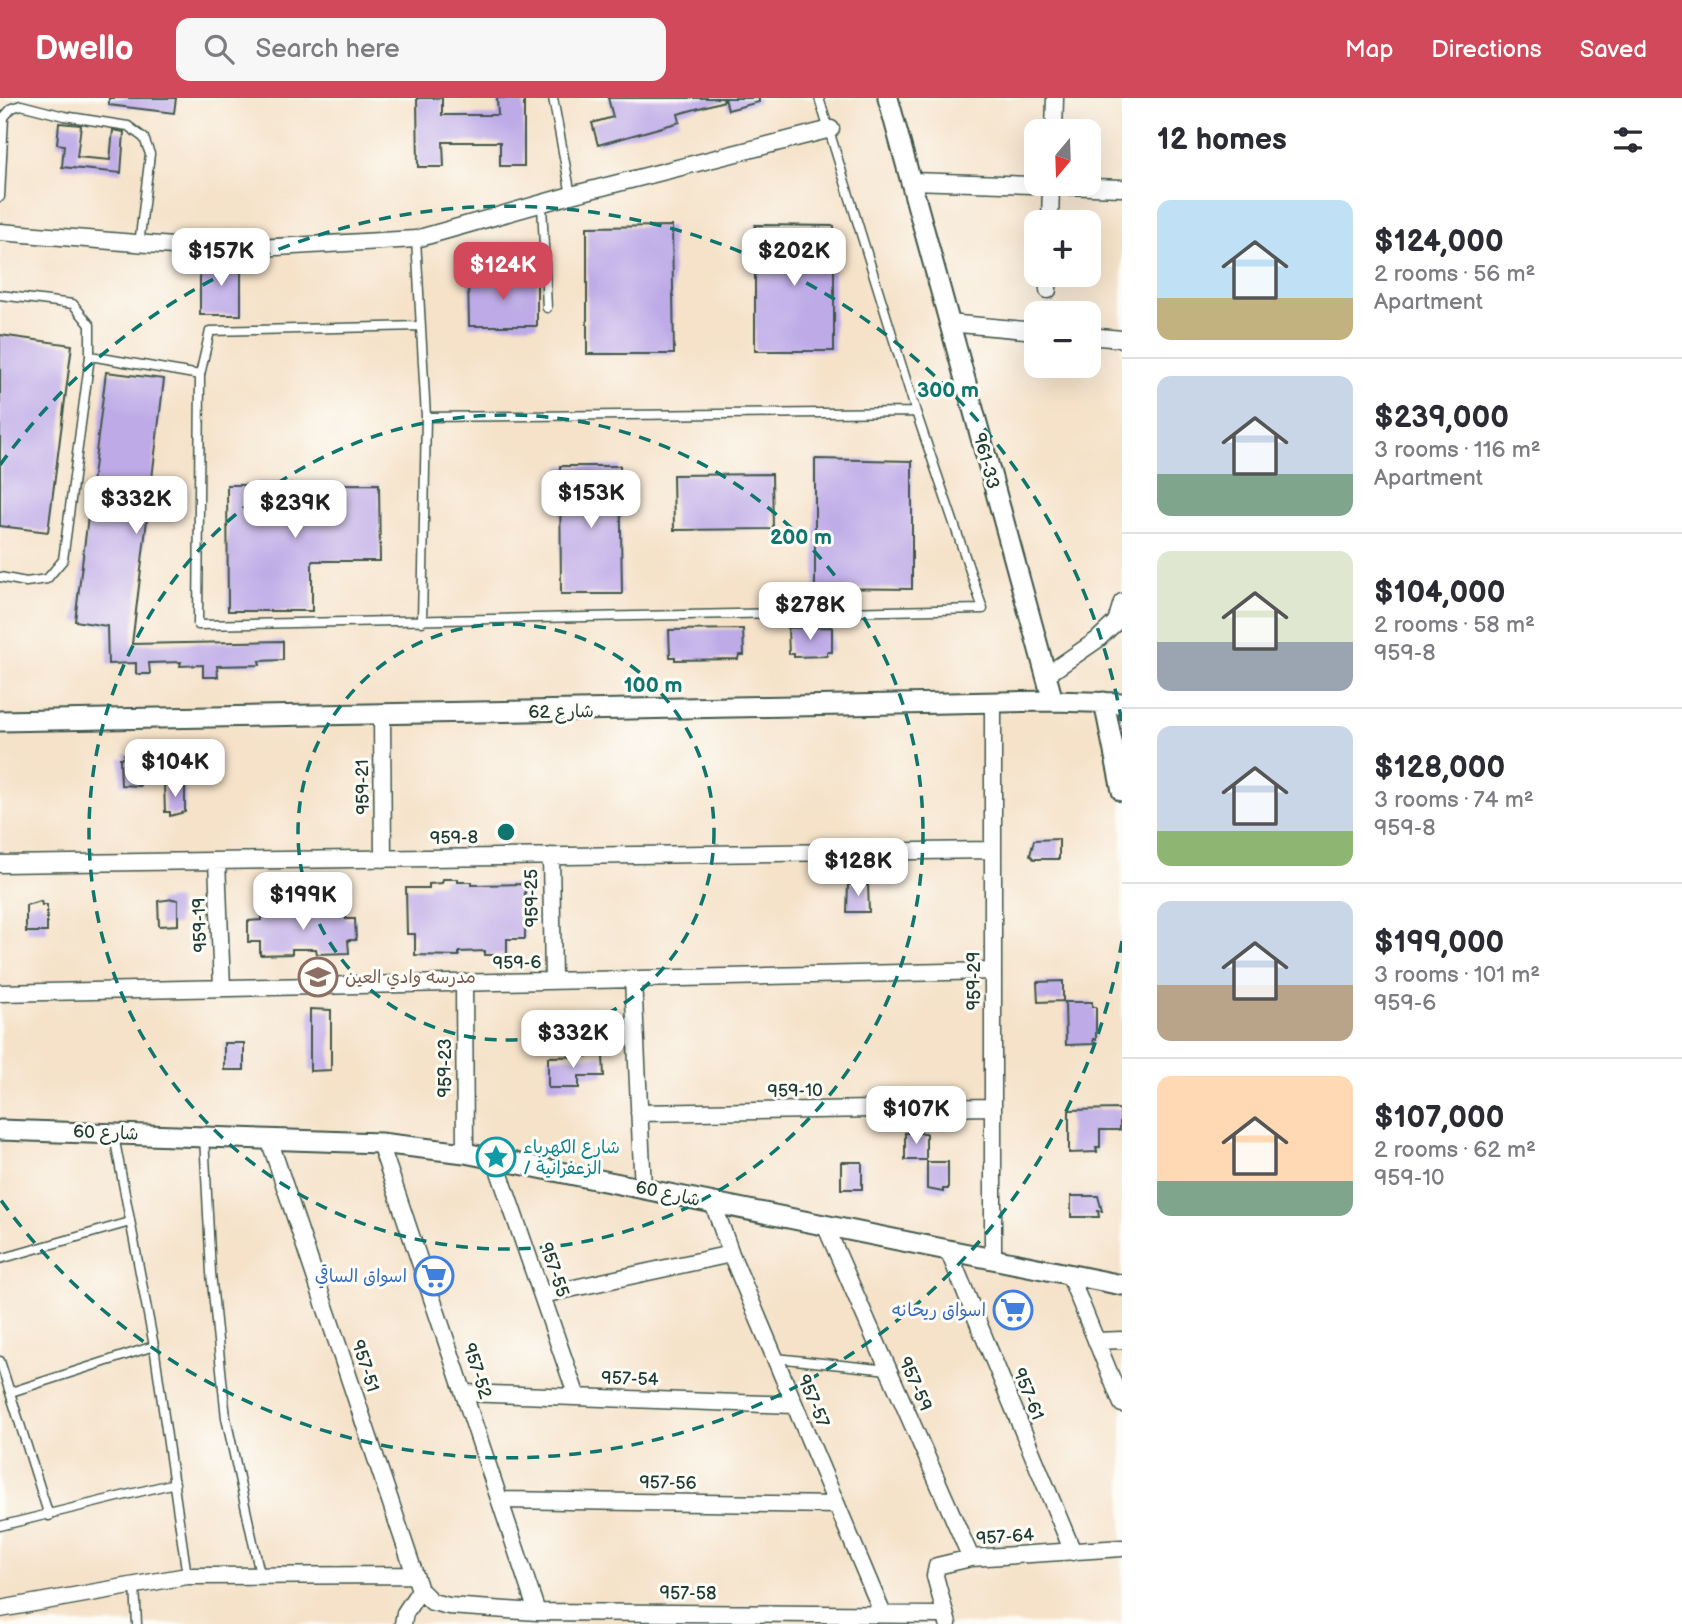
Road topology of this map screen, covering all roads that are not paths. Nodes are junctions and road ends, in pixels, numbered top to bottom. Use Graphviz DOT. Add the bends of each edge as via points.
graph roads {
  1 [pos="553,98"];
  2 [pos="819,98"];
  3 [pos="888,98"];
  4 [pos="1055,98"];
  5 [pos="1054,119"];
  6 [pos="831,129"];
  7 [pos="911,181"];
  8 [pos="1024,183"];
  9 [pos="1101,187"];
  10 [pos="1122,188"];
  11 [pos="571,195"];
  12 [pos="0,197"];
  13 [pos="542,205"];
  14 [pos="0,232"];
  15 [pos="416,239"];
  16 [pos="139,245"];
  17 [pos="0,295"];
  18 [pos="547,308"];
  19 [pos="948,323"];
  20 [pos="420,326"];
  21 [pos="1024,330"];
  22 [pos="1101,337"];
  23 [pos="1122,339"];
  24 [pos="90,356"];
  25 [pos="200,375"];
  26 [pos="916,412"];
  27 [pos="426,417"];
  28 [pos="0,577"];
  29 [pos="1122,601"];
  30 [pos="422,622"];
  31 [pos="1045,676"];
  32 [pos="1053,701"];
  33 [pos="993,702"];
  34 [pos="1113,703"];
  35 [pos="382,716"];
  36 [pos="0,721"];
  37 [pos="1122,791"];
  38 [pos="993,850"];
  39 [pos="551,856"];
  40 [pos="383,859"];
  41 [pos="217,861"];
  42 [pos="0,864"];
  43 [pos="993,971"];
  44 [pos="633,979"];
  45 [pos="553,981"];
  46 [pos="464,983"];
  47 [pos="222,988"];
  48 [pos="0,993"];
  49 [pos="993,1107"];
  50 [pos="639,1113"];
  51 [pos="0,1130"];
  52 [pos="114,1133"];
  53 [pos="204,1136"];
  54 [pos="269,1139"];
  55 [pos="380,1143"];
  56 [pos="465,1153"];
  57 [pos="494,1157"];
  58 [pos="643,1189"];
  59 [pos="713,1203"];
  60 [pos="130,1222"];
  61 [pos="825,1225"];
  62 [pos="948,1250"];
  63 [pos="731,1254"];
  64 [pos="0,1259"];
  65 [pos="993,1259"];
  66 [pos="1069,1274"];
  67 [pos="1122,1285"];
  68 [pos="542,1295"];
  69 [pos="1096,1340"];
  70 [pos="1122,1340"];
  71 [pos="154,1346"];
  72 [pos="774,1358"];
  73 [pos="0,1361"];
  74 [pos="888,1370"];
  75 [pos="11,1392"];
  76 [pos="464,1393"];
  77 [pos="577,1397"];
  78 [pos="1122,1404"];
  79 [pos="794,1405"];
  80 [pos="175,1483"];
  81 [pos="500,1500"];
  82 [pos="836,1505"];
  83 [pos="49,1516"];
  84 [pos="0,1526"];
  85 [pos="1122,1548"];
  86 [pos="1073,1552"];
  87 [pos="971,1558"];
  88 [pos="260,1574"];
  89 [pos="187,1576"];
  90 [pos="135,1585"];
  91 [pos="422,1589"];
  92 [pos="0,1609"];
  93 [pos="537,1612"];
  94 [pos="882,1612"];
  95 [pos="644,1618"];
  96 [pos="859,1618"];
  97 [pos="946,1618"];
  98 [pos="904,1619"];
  99 [pos="137,1624"];
  100 [pos="403,1624"];
  1 -- 11 [label="lane"];
  2 -- 6 [label="lane"];
  3 -- 7 [label="street, 961-33"];
  4 -- 5 [label="street"];
  6 -- 11 [label="street"];
  6 -- 26 [label="lane"];
  7 -- 8 [label="street"];
  7 -- 19 [label="street, 961-33"];
  9 -- 10 [label="street"];
  11 -- 13 [label="street"];
  12 -- 16 [label="lane" via="4,117 12,108 21,105 128,126 144,138 150,154"];
  13 -- 15 [label="street"];
  13 -- 18 [label="lane"];
  14 -- 16 [label="street"];
  15 -- 16 [label="street" via="222,250"];
  15 -- 20 [label="lane"];
  17 -- 24 [label="lane" via="73,304 90,325"];
  19 -- 21 [label="street"];
  19 -- 31 [label="street, 961-33"];
  20 -- 25 [label="lane" via="210,331"];
  20 -- 27 [label="lane"];
  22 -- 23 [label="street"];
  24 -- 25 [label="lane"];
  24 -- 28 [label="lane" via="63,560 47,579 26,582"];
  25 -- 30 [label="lane" via="198,625"];
  26 -- 27 [label="lane"];
  26 -- 30 [label="lane" via="983,609"];
  27 -- 30 [label="lane"];
  29 -- 31 [label="street" via="1116,622 1107,631"];
  31 -- 32 [label="street, 961-33"];
  32 -- 33 [label="street, شارع 62"];
  32 -- 34 [label="street, شارع 62"];
  33 -- 35 [label="street, شارع 62"];
  33 -- 38 [label="street, 959-29"];
  34 -- 37 [label="street"];
  35 -- 36 [label="street, شارع 62"];
  35 -- 40 [label="street, 959-21"];
  38 -- 39 [label="street, 959-8"];
  38 -- 43 [label="street, 959-29"];
  39 -- 40 [label="street, 959-8"];
  39 -- 45 [label="street, 959-25"];
  40 -- 41 [label="street, 959-8"];
  41 -- 42 [label="street, 959-8"];
  41 -- 47 [label="street, 959-19"];
  43 -- 44 [label="street, 959-6"];
  43 -- 49 [label="street, 959-29"];
  44 -- 45 [label="street, 959-6"];
  44 -- 50 [label="street"];
  45 -- 46 [label="street, 959-6"];
  46 -- 47 [label="street, 959-6"];
  46 -- 56 [label="street, 959-23"];
  47 -- 48 [label="street, 959-6"];
  49 -- 50 [label="street, 959-10"];
  49 -- 65 [label="street, 959-29"];
  50 -- 58 [label="street"];
  51 -- 52 [label="street, شارع 60"];
  52 -- 53 [label="street, شارع 60"];
  52 -- 60 [label="lane"];
  53 -- 54 [label="street, شارع 60"];
  53 -- 88 [label="lane" via="211,1273 226,1418"];
  54 -- 55 [label="street, شارع 60"];
  54 -- 91 [label="street, 957-51"];
  55 -- 56 [label="street, شارع 60"];
  55 -- 76 [label="street, 957-52"];
  56 -- 57 [label="street, شارع 60"];
  57 -- 58 [label="street, شارع 60"];
  57 -- 68 [label="street, 957-55"];
  58 -- 59 [label="street, شارع 60"];
  59 -- 61 [label="street, شارع 60"];
  59 -- 63 [label="street, 957-57"];
  60 -- 64 [label="lane"];
  60 -- 71 [label="lane"];
  61 -- 62 [label="street, شارع 60"];
  61 -- 74 [label="street, 957-59"];
  62 -- 65 [label="street, شارع 60"];
  62 -- 86 [label="street, 957-61"];
  63 -- 68 [label="street"];
  63 -- 72 [label="street, 957-57"];
  65 -- 66 [label="street, شارع 60"];
  66 -- 67 [label="street, شارع 60"];
  66 -- 69 [label="street"];
  68 -- 77 [label="street, 957-55"];
  69 -- 70 [label="street"];
  69 -- 78 [label="street"];
  71 -- 75 [label="lane"];
  71 -- 80 [label="lane"];
  72 -- 74 [label="lane"];
  72 -- 79 [label="street, 957-57"];
  73 -- 75 [label="lane"];
  74 -- 87 [label="street, 957-59"];
  75 -- 83 [label="lane"];
  76 -- 77 [label="street, 957-54"];
  76 -- 81 [label="street, 957-52"];
  77 -- 79 [label="street, 957-54"];
  79 -- 82 [label="street, 957-57"];
  80 -- 83 [label="lane"];
  80 -- 89 [label="lane"];
  81 -- 82 [label="street, 957-56"];
  81 -- 93 [label="street, 957-52"];
  82 -- 94 [label="street, 957-57"];
  83 -- 84 [label="lane"];
  85 -- 86 [label="street, 957-64"];
  86 -- 87 [label="street, 957-64"];
  87 -- 97 [label="street, 957-64" via="937,1566"];
  88 -- 89 [label="street, 957-58"];
  88 -- 91 [label="street, 957-58"];
  89 -- 90 [label="street, 957-58"];
  90 -- 92 [label="street, 957-58"];
  90 -- 99 [label="lane"];
  91 -- 93 [label="street, 957-58" via="449,1606"];
  91 -- 100 [label="street"];
  93 -- 95 [label="street, 957-58"];
  94 -- 96 [label="street, 957-58"];
  94 -- 98 [label="street, 957-58"];
  95 -- 96 [label="street, 957-58"];
  97 -- 98 [label="street, 957-58"];
}
